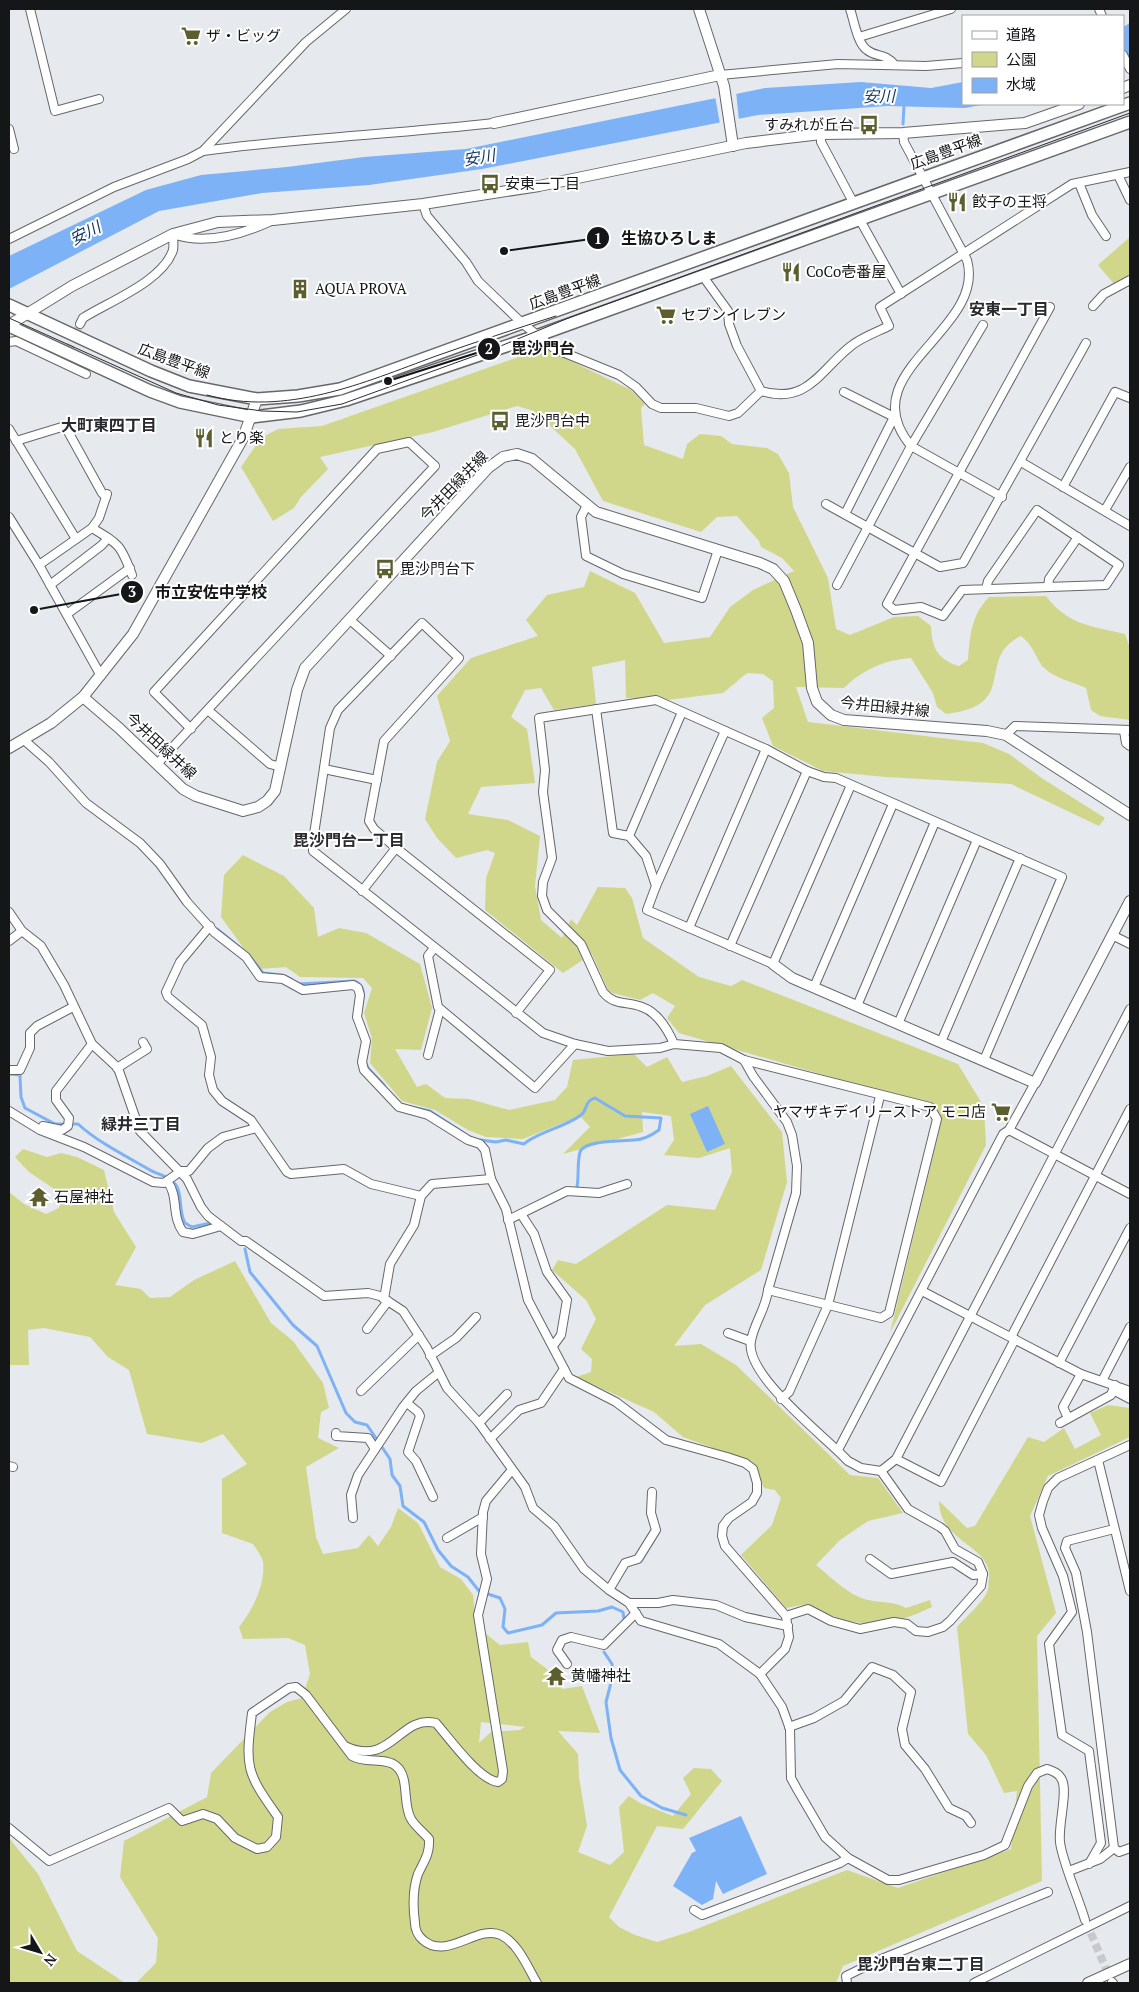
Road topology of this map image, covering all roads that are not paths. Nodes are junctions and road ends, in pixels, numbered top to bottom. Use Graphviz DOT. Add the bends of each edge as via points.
graph roads {
  1 [pos="30,9"];
  2 [pos="346,9"];
  3 [pos="699,9"];
  4 [pos="850,9"];
  5 [pos="951,9"];
  6 [pos="859,36"];
  7 [pos="1124,57"];
  8 [pos="962,63"];
  9 [pos="895,65"];
  10 [pos="1130,69"];
  11 [pos="721,78"];
  12 [pos="99,99"];
  13 [pos="1130,103"];
  14 [pos="1076,105"];
  15 [pos="1130,122"];
  16 [pos="494,123"];
  17 [pos="9,128"];
  18 [pos="903,133"];
  19 [pos="821,134"];
  20 [pos="732,142"];
  21 [pos="14,149"];
  22 [pos="203,151"];
  23 [pos="1130,172"];
  24 [pos="1118,175"];
  25 [pos="922,177"];
  26 [pos="1079,183"];
  27 [pos="931,193"];
  28 [pos="1130,200"];
  29 [pos="853,202"];
  30 [pos="423,204"];
  31 [pos="273,220"];
  32 [pos="860,220"];
  33 [pos="173,234"];
  34 [pos="1106,236"];
  35 [pos="10,238"];
  36 [pos="963,254"];
  37 [pos="702,275"];
  38 [pos="1130,280"];
  39 [pos="901,294"];
  40 [pos="9,305"];
  41 [pos="1050,306"];
  42 [pos="1093,306"];
  43 [pos="24,312"];
  44 [pos="80,324"];
  45 [pos="524,324"];
  46 [pos="9,325"];
  47 [pos="983,325"];
  48 [pos="539,335"];
  49 [pos="9,342"];
  50 [pos="1086,343"];
  51 [pos="86,374"];
  52 [pos="761,391"];
  53 [pos="844,392"];
  54 [pos="1130,398"];
  55 [pos="257,399"];
  56 [pos="252,417"];
  57 [pos="894,417"];
  58 [pos="9,429"];
  59 [pos="16,441"];
  60 [pos="911,446"];
  61 [pos="1021,462"];
  62 [pos="1130,467"];
  63 [pos="960,473"];
  64 [pos="1063,486"];
  65 [pos="1002,497"];
  66 [pos="826,504"];
  67 [pos="587,505"];
  68 [pos="1104,510"];
  69 [pos="845,514"];
  70 [pos="9,517"];
  71 [pos="1130,526"];
  72 [pos="868,527"];
  73 [pos="92,528"];
  74 [pos="108,538"];
  75 [pos="1078,538"];
  76 [pos="76,539"];
  77 [pos="718,550"];
  78 [pos="915,553"];
  79 [pos="39,565"];
  80 [pos="50,585"];
  81 [pos="837,586"];
  82 [pos="1048,587"];
  83 [pos="986,589"];
  84 [pos="67,614"];
  85 [pos="349,619"];
  86 [pos="391,656"];
  87 [pos="101,676"];
  88 [pos="83,697"];
  89 [pos="596,709"];
  90 [pos="208,712"];
  91 [pos="682,712"];
  92 [pos="191,729"];
  93 [pos="1127,730"];
  94 [pos="725,731"];
  95 [pos="1006,735"];
  96 [pos="24,740"];
  97 [pos="1130,746"];
  98 [pos="9,748"];
  99 [pos="766,748"];
  100 [pos="157,764"];
  101 [pos="281,766"];
  102 [pos="324,769"];
  103 [pos="807,771"];
  104 [pos="377,780"];
  105 [pos="850,785"];
  106 [pos="893,804"];
  107 [pos="1130,815"];
  108 [pos="935,822"];
  109 [pos="629,836"];
  110 [pos="977,840"];
  111 [pos="396,848"];
  112 [pos="1020,858"];
  113 [pos="656,886"];
  114 [pos="362,891"];
  115 [pos="1130,901"];
  116 [pos="9,912"];
  117 [pos="210,926"];
  118 [pos="689,928"];
  119 [pos="22,931"];
  120 [pos="1112,935"];
  121 [pos="9,942"];
  122 [pos="1130,944"];
  123 [pos="730,946"];
  124 [pos="434,948"];
  125 [pos="773,964"];
  126 [pos="814,987"];
  127 [pos="857,1006"];
  128 [pos="73,1007"];
  129 [pos="440,1009"];
  130 [pos="1130,1009"];
  131 [pos="516,1013"];
  132 [pos="898,1024"];
  133 [pos="143,1042"];
  134 [pos="941,1042"];
  135 [pos="92,1044"];
  136 [pos="575,1044"];
  137 [pos="674,1044"];
  138 [pos="428,1055"];
  139 [pos="744,1060"];
  140 [pos="984,1060"];
  141 [pos="117,1068"];
  142 [pos="9,1070"];
  143 [pos="1035,1083"];
  144 [pos="880,1096"];
  145 [pos="1130,1110"];
  146 [pos="9,1111"];
  147 [pos="21,1119"];
  148 [pos="256,1128"];
  149 [pos="1009,1130"];
  150 [pos="1055,1154"];
  151 [pos="181,1172"];
  152 [pos="1096,1176"];
  153 [pos="491,1179"];
  154 [pos="167,1181"];
  155 [pos="627,1184"];
  156 [pos="1130,1194"];
  157 [pos="421,1196"];
  158 [pos="522,1214"];
  159 [pos="508,1220"];
  160 [pos="221,1226"];
  161 [pos="1130,1228"];
  162 [pos="768,1290"];
  163 [pos="922,1290"];
  164 [pos="386,1300"];
  165 [pos="828,1305"];
  166 [pos="971,1316"];
  167 [pos="476,1317"];
  168 [pos="367,1329"];
  169 [pos="1129,1331"];
  170 [pos="728,1333"];
  171 [pos="419,1335"];
  172 [pos="1013,1338"];
  173 [pos="750,1341"];
  174 [pos="553,1346"];
  175 [pos="430,1356"];
  176 [pos="1060,1362"];
  177 [pos="564,1369"];
  178 [pos="438,1373"];
  179 [pos="1081,1374"];
  180 [pos="1102,1381"];
  181 [pos="1114,1388"];
  182 [pos="1130,1391"];
  183 [pos="361,1392"];
  184 [pos="507,1394"];
  185 [pos="781,1399"];
  186 [pos="1130,1399"];
  187 [pos="407,1403"];
  188 [pos="1068,1418"];
  189 [pos="1060,1423"];
  190 [pos="479,1424"];
  191 [pos="336,1433"];
  192 [pos="490,1439"];
  193 [pos="1130,1445"];
  194 [pos="374,1449"];
  195 [pos="838,1450"];
  196 [pos="896,1459"];
  197 [pos="1098,1460"];
  198 [pos="511,1471"];
  199 [pos="881,1471"];
  200 [pos="652,1492"];
  201 [pos="434,1497"];
  202 [pos="483,1517"];
  203 [pos="353,1518"];
  204 [pos="1114,1529"];
  205 [pos="447,1538"];
  206 [pos="870,1559"];
  207 [pos="983,1574"];
  208 [pos="609,1590"];
  209 [pos="1130,1591"];
  210 [pos="629,1603"];
  211 [pos="636,1613"];
  212 [pos="786,1616"];
  213 [pos="788,1626"];
  214 [pos="567,1664"];
  215 [pos="760,1674"];
  216 [pos="789,1727"];
  217 [pos="344,1746"];
  218 [pos="972,1823"];
  219 [pos="9,1828"];
  220 [pos="1114,1848"];
  221 [pos="1130,1848"];
  222 [pos="848,1858"];
  223 [pos="1089,1864"];
  224 [pos="1069,1871"];
  225 [pos="1048,1892"];
  226 [pos="1130,1906"];
  227 [pos="694,1910"];
  228 [pos="1085,1920"];
  229 [pos="1130,1964"];
  230 [pos="983,1981"];
  231 [pos="537,1983"];
  232 [pos="846,1983"];
  233 [pos="974,1983"];
  234 [pos="1088,1983"];
  1 -- 12 [label="street" via="55,111"];
  2 -- 22 [label="street" via="306,42"];
  3 -- 11 [label="street"];
  4 -- 6 [label="street"];
  5 -- 6 [label="street"];
  6 -- 9 [label="street" via="868,51 887,57"];
  7 -- 10 [label="street"];
  8 -- 9 [label="street"];
  9 -- 11 [label="street" via="838,64"];
  11 -- 16 [label="street"];
  11 -- 20 [label="street"];
  13 -- 25 [label="main road, 広島豊平線"];
  14 -- 18 [label="street" via="1025,124"];
  15 -- 27 [label="main road"];
  16 -- 22 [label="street"];
  17 -- 21 [label="street"];
  18 -- 19 [label="street"];
  18 -- 25 [label="street" via="904,142"];
  19 -- 20 [label="street"];
  19 -- 29 [label="street" via="821,142"];
  20 -- 30 [label="street" via="539,186"];
  22 -- 35 [label="street" via="114,187"];
  23 -- 24 [label="street"];
  24 -- 26 [label="street"];
  24 -- 28 [label="street"];
  25 -- 27 [label="street"];
  25 -- 29 [label="main road, 広島豊平線"];
  26 -- 34 [label="street" via="1092,215"];
  26 -- 36 [label="street" via="1072,184"];
  27 -- 32 [label="main road"];
  27 -- 36 [label="street"];
  29 -- 45 [label="main road, 広島豊平線"];
  30 -- 31 [label="street"];
  30 -- 45 [label="street" via="427,216 478,281"];
  31 -- 33 [label="street" via="218,222"];
  31 -- 33 [label="street" via="225,237 184,238"];
  32 -- 37 [label="main road"];
  32 -- 39 [label="street"];
  33 -- 43 [label="street"];
  33 -- 44 [label="street" via="173,249 148,282 83,318"];
  36 -- 39 [label="street"];
  36 -- 57 [label="street" via="970,273 965,297 908,370 896,395"];
  37 -- 48 [label="main road"];
  37 -- 52 [label="street" via="728,311 737,346"];
  38 -- 42 [label="street" via="1104,294"];
  39 -- 52 [label="street" via="880,307 889,326 852,345 811,384 796,394"];
  40 -- 43 [label="main road, 広島豊平線"];
  41 -- 63 [label="street"];
  43 -- 46 [label="street"];
  43 -- 55 [label="main road, 広島豊平線" via="189,386"];
  45 -- 48 [label="street"];
  45 -- 55 [label="main road, 広島豊平線" via="340,389"];
  46 -- 56 [label="main road" via="150,391 180,402"];
  47 -- 60 [label="street"];
  48 -- 52 [label="street" via="554,350 619,375 660,408 696,408 729,416 738,413"];
  48 -- 56 [label="main road" via="346,400 301,411"];
  49 -- 51 [label="street" via="16,341"];
  50 -- 61 [label="street"];
  53 -- 57 [label="street"];
  54 -- 64 [label="street" via="1115,392"];
  55 -- 56 [label="street"];
  56 -- 87 [label="street" via="133,634"];
  57 -- 60 [label="street" via="900,433"];
  57 -- 69 [label="street"];
  58 -- 59 [label="street"];
  59 -- 73 [label="street" via="65,426 102,493 107,494"];
  59 -- 76 [label="street"];
  60 -- 63 [label="street"];
  60 -- 72 [label="street"];
  61 -- 64 [label="street"];
  61 -- 65 [label="street"];
  62 -- 68 [label="street"];
  63 -- 65 [label="street"];
  63 -- 78 [label="street"];
  64 -- 68 [label="street"];
  65 -- 78 [label="street" via="963,563 940,567"];
  66 -- 69 [label="street"];
  67 -- 77 [label="street, 今井田緑井線" via="596,512 626,523"];
  67 -- 77 [label="street" via="581,517 586,556 623,574 702,598"];
  67 -- 85 [label="street, 今井田緑井線" via="532,459 517,454 503,457 488,468"];
  68 -- 71 [label="street"];
  69 -- 72 [label="street"];
  70 -- 79 [label="street"];
  72 -- 78 [label="street"];
  72 -- 81 [label="street"];
  73 -- 74 [label="street"];
  73 -- 76 [label="street"];
  74 -- 80 [label="street"];
  74 -- 84 [label="street" via="124,551 131,572"];
  75 -- 82 [label="street" via="1049,579"];
  75 -- 82 [label="street" via="1119,565 1106,585"];
  75 -- 83 [label="street" via="1036,510"];
  76 -- 79 [label="street"];
  77 -- 95 [label="street, 今井田緑井線" via="760,563 773,569 784,580 808,643 812,688 817,702 830,715 844,720"];
  78 -- 83 [label="street" via="887,604 894,610 921,607 943,616 962,590"];
  79 -- 80 [label="street"];
  80 -- 84 [label="street"];
  82 -- 83 [label="street"];
  84 -- 87 [label="street"];
  85 -- 86 [label="street"];
  85 -- 101 [label="street, 今井田緑井線" via="305,668 297,690"];
  86 -- 102 [label="street" via="338,710 330,728"];
  86 -- 104 [label="street" via="422,623 459,658 384,741"];
  87 -- 88 [label="street"];
  88 -- 96 [label="street"];
  88 -- 100 [label="street, 今井田緑井線"];
  89 -- 91 [label="street" via="656,700"];
  89 -- 109 [label="street" via="613,833"];
  89 -- 137 [label="street" via="539,718 545,770 543,792 552,858 543,882 542,896 547,910 581,944 608,999 642,1006 651,1012 668,1030"];
  90 -- 92 [label="street"];
  90 -- 92 [label="street" via="435,466 409,442 377,449 154,692"];
  90 -- 101 [label="street" via="270,764"];
  91 -- 94 [label="street"];
  91 -- 109 [label="street"];
  92 -- 100 [label="street"];
  93 -- 95 [label="street" via="1015,726"];
  93 -- 97 [label="street" via="1126,743"];
  94 -- 99 [label="street"];
  94 -- 113 [label="street"];
  95 -- 107 [label="street, 今井田緑井線"];
  96 -- 98 [label="street"];
  96 -- 117 [label="street" via="86,803 140,842"];
  99 -- 103 [label="street"];
  99 -- 118 [label="street"];
  100 -- 101 [label="street, 今井田緑井線" via="183,789 243,811 267,801 275,791"];
  102 -- 104 [label="street"];
  102 -- 114 [label="street" via="313,851"];
  103 -- 105 [label="street"];
  103 -- 123 [label="street"];
  104 -- 111 [label="street" via="369,821"];
  105 -- 106 [label="street"];
  105 -- 125 [label="street"];
  106 -- 108 [label="street"];
  106 -- 126 [label="street"];
  108 -- 110 [label="street"];
  108 -- 127 [label="street"];
  109 -- 113 [label="street" via="646,856"];
  110 -- 112 [label="street"];
  110 -- 132 [label="street"];
  111 -- 114 [label="street"];
  111 -- 131 [label="street" via="550,970"];
  112 -- 134 [label="street"];
  112 -- 140 [label="street" via="1062,876"];
  113 -- 118 [label="street" via="647,910"];
  114 -- 124 [label="street"];
  115 -- 120 [label="street"];
  116 -- 119 [label="street"];
  117 -- 148 [label="street" via="180,962 166,992 202,1025 211,1057 209,1075 213,1090 222,1101 251,1120"];
  117 -- 153 [label="street" via="246,958 260,977 283,979 303,990 353,985 358,988 357,1017 366,1041 362,1062 364,1070 399,1107 428,1115 480,1144 488,1156"];
  118 -- 123 [label="street"];
  119 -- 121 [label="street"];
  119 -- 128 [label="street" via="42,946"];
  120 -- 122 [label="street"];
  120 -- 143 [label="street"];
  123 -- 125 [label="street"];
  124 -- 129 [label="street" via="428,956"];
  124 -- 131 [label="street"];
  125 -- 126 [label="street" via="792,978"];
  126 -- 127 [label="street"];
  127 -- 132 [label="street"];
  128 -- 135 [label="street"];
  128 -- 142 [label="street" via="30,1033 30,1048 20,1070"];
  129 -- 136 [label="street" via="535,1088"];
  129 -- 138 [label="street"];
  130 -- 150 [label="street"];
  131 -- 136 [label="street" via="543,1033"];
  132 -- 134 [label="street"];
  133 -- 141 [label="street" via="147,1049"];
  134 -- 140 [label="street"];
  135 -- 141 [label="street"];
  135 -- 147 [label="street" via="56,1091 56,1100 69,1118 68,1126 62,1130 52,1129"];
  136 -- 137 [label="street" via="608,1051 660,1048"];
  137 -- 139 [label="street" via="721,1048"];
  139 -- 144 [label="street"];
  139 -- 162 [label="street" via="787,1122 797,1166 796,1193"];
  140 -- 143 [label="street"];
  141 -- 151 [label="street" via="140,1131"];
  143 -- 149 [label="street"];
  144 -- 165 [label="street"];
  144 -- 165 [label="street" via="930,1107 937,1118 889,1313 881,1318"];
  145 -- 152 [label="street"];
  146 -- 147 [label="street"];
  147 -- 154 [label="street" via="153,1182 164,1184"];
  148 -- 151 [label="street" via="223,1137 208,1148 189,1171"];
  148 -- 157 [label="street" via="291,1174 344,1169 371,1184"];
  149 -- 150 [label="street"];
  149 -- 163 [label="street" via="1003,1134"];
  150 -- 152 [label="street"];
  150 -- 166 [label="street"];
  151 -- 154 [label="street"];
  151 -- 160 [label="street" via="201,1207"];
  152 -- 156 [label="street"];
  152 -- 172 [label="street"];
  153 -- 157 [label="street" via="432,1184"];
  153 -- 159 [label="street"];
  154 -- 160 [label="street" via="172,1188 174,1212 184,1232 193,1234"];
  155 -- 158 [label="street" via="599,1193 567,1191"];
  157 -- 164 [label="street" via="414,1225 390,1264"];
  158 -- 159 [label="street"];
  158 -- 174 [label="street" via="534,1234 546,1272 567,1300 560,1336"];
  159 -- 174 [label="street" via="528,1300"];
  160 -- 164 [label="street" via="324,1296 368,1293"];
  161 -- 176 [label="street"];
  162 -- 165 [label="street"];
  162 -- 173 [label="street" via="767,1302"];
  163 -- 166 [label="street"];
  163 -- 195 [label="street"];
  164 -- 168 [label="street"];
  164 -- 171 [label="street" via="403,1311"];
  165 -- 185 [label="street" via="789,1392"];
  166 -- 172 [label="street"];
  166 -- 196 [label="street"];
  167 -- 175 [label="street" via="456,1338"];
  169 -- 180 [label="street"];
  170 -- 173 [label="street"];
  171 -- 175 [label="street"];
  171 -- 183 [label="street"];
  172 -- 176 [label="street"];
  172 -- 196 [label="street" via="941,1482"];
  173 -- 185 [label="street" via="754,1359"];
  174 -- 177 [label="street"];
  175 -- 178 [label="street"];
  176 -- 179 [label="street"];
  177 -- 192 [label="street" via="541,1403 519,1410"];
  177 -- 212 [label="street" via="569,1378 616,1402 666,1440 745,1463 752,1469 757,1493 752,1502 722,1526 722,1536 725,1546"];
  178 -- 187 [label="street"];
  178 -- 190 [label="street"];
  179 -- 180 [label="street"];
  179 -- 188 [label="street" via="1063,1408"];
  180 -- 181 [label="street"];
  181 -- 182 [label="street"];
  181 -- 186 [label="street"];
  181 -- 188 [label="street" via="1111,1395"];
  184 -- 190 [label="street"];
  185 -- 195 [label="street"];
  187 -- 194 [label="street"];
  187 -- 201 [label="street" via="420,1416 408,1452"];
  188 -- 189 [label="street"];
  190 -- 192 [label="street"];
  191 -- 194 [label="street" via="336,1436 347,1438 368,1438"];
  192 -- 198 [label="street"];
  193 -- 197 [label="street"];
  194 -- 203 [label="street" via="350,1495"];
  195 -- 199 [label="street" via="854,1466"];
  196 -- 199 [label="street"];
  197 -- 204 [label="street"];
  197 -- 223 [label="street" via="1058,1478 1048,1488 1039,1515 1063,1576 1072,1612 1049,1644 1062,1735 1089,1751 1101,1843"];
  198 -- 202 [label="street" via="486,1501"];
  198 -- 208 [label="street" via="525,1487 533,1508 554,1526 576,1561"];
  199 -- 207 [label="street" via="908,1509 945,1531 954,1549 978,1562"];
  200 -- 208 [label="street" via="651,1513 656,1530 638,1559 625,1562"];
  202 -- 205 [label="street"];
  202 -- 217 [label="street" via="481,1554 487,1579 478,1615 502,1779 491,1781 436,1724 430,1722 416,1724 394,1741 370,1752 358,1753"];
  204 -- 209 [label="street"];
  204 -- 220 [label="street" via="1067,1541 1065,1548 1076,1573 1087,1632"];
  206 -- 207 [label="street" via="891,1574 953,1562 973,1575"];
  207 -- 212 [label="street" via="981,1586 950,1621 928,1632 894,1622 860,1629 808,1609"];
  208 -- 210 [label="street"];
  210 -- 211 [label="street"];
  210 -- 213 [label="street" via="673,1600 716,1605 745,1617"];
  211 -- 214 [label="street" via="604,1645 571,1637 562,1640 557,1650"];
  211 -- 215 [label="street" via="641,1621 719,1644"];
  212 -- 213 [label="street"];
  213 -- 215 [label="street" via="785,1649"];
  215 -- 216 [label="street" via="782,1707"];
  216 -- 218 [label="street" via="814,1718 844,1701 872,1667 893,1675 911,1694 902,1729 906,1745 949,1808 963,1814"];
  216 -- 222 [label="street" via="792,1778 825,1837"];
  217 -- 219 [label="street" via="306,1695 296,1687 289,1688 252,1713 247,1751 249,1769 278,1817 276,1837 267,1847 257,1848 235,1838 217,1819 203,1814 182,1821 169,1808 49,1861"];
  217 -- 231 [label="street" via="361,1761 388,1762 396,1766 401,1772 410,1818 429,1839 430,1852 414,1893 414,1926 419,1937 430,1946 443,1947 493,1932 515,1947"];
  220 -- 221 [label="street" via="1119,1852"];
  220 -- 223 [label="street"];
  222 -- 224 [label="street" via="888,1880 899,1880 998,1850 1005,1846 1028,1786 1036,1773 1047,1769 1062,1779 1060,1844"];
  222 -- 227 [label="street" via="702,1914"];
  223 -- 224 [label="street"];
  224 -- 228 [label="street"];
  225 -- 232 [label="street" via="879,1960 846,1976"];
  226 -- 230 [label="street"];
  229 -- 234 [label="street"];
  230 -- 233 [label="street"];
}
